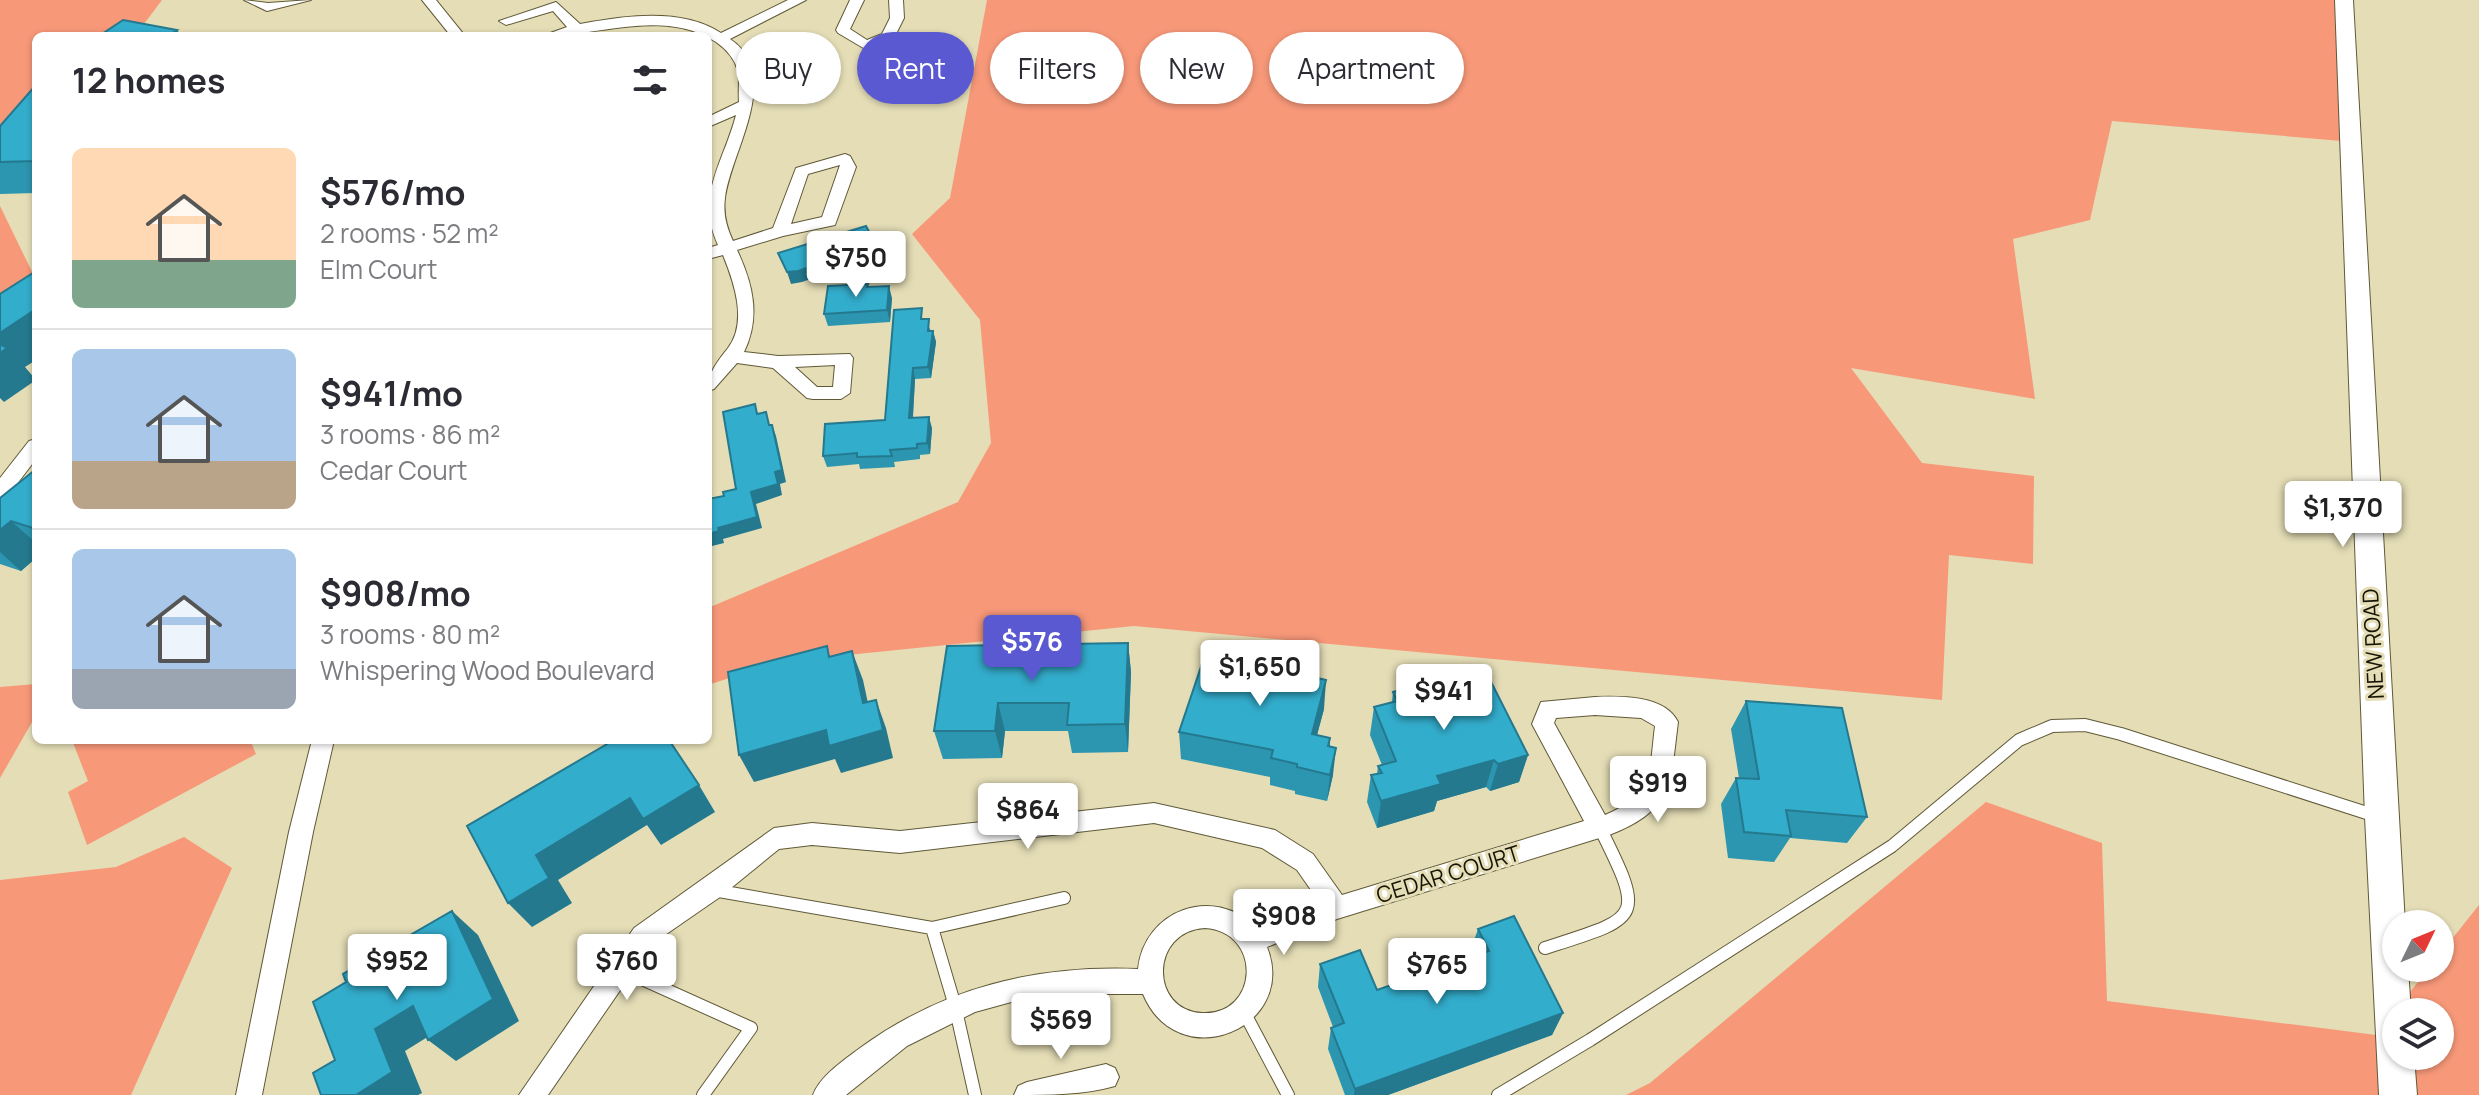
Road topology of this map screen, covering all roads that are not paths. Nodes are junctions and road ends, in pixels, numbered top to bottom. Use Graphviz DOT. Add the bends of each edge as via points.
graph roads {
  1 [pos="251,0"];
  2 [pos="304,0"];
  3 [pos="429,0"];
  4 [pos="767,0"];
  5 [pos="799,0"];
  6 [pos="857,0"];
  7 [pos="896,0"];
  8 [pos="2344,0"];
  9 [pos="782,10"];
  10 [pos="630,19"];
  11 [pos="506,21"];
  12 [pos="576,28"];
  13 [pos="455,32"];
  14 [pos="562,32"];
  15 [pos="619,32"];
  16 [pos="710,32"];
  17 [pos="712,33"];
  18 [pos="724,37"];
  19 [pos="736,50"];
  20 [pos="746,104"];
  21 [pos="712,121"];
  22 [pos="716,171"];
  23 [pos="780,231"];
  24 [pos="728,248"];
  25 [pos="712,253"];
  26 [pos="730,356"];
  27 [pos="778,362"];
  28 [pos="712,380"];
  29 [pos="32,451"];
  30 [pos="0,492"];
  31 [pos="322,744"];
  32 [pos="2381,817"];
  33 [pos="1599,826"];
  34 [pos="711,889"];
  35 [pos="1064,898"];
  36 [pos="1337,908"];
  37 [pos="932,928"];
  38 [pos="1252,941"];
  39 [pos="1545,948"];
  40 [pos="620,969"];
  41 [pos="1150,982"];
  42 [pos="955,1006"];
  43 [pos="1243,1010"];
  44 [pos="1106,1077"];
  45 [pos="245,1093"];
  46 [pos="532,1095"];
  47 [pos="703,1095"];
  48 [pos="826,1095"];
  49 [pos="975,1095"];
  50 [pos="1027,1095"];
  51 [pos="1288,1095"];
  52 [pos="1498,1095"];
  53 [pos="2398,1095"];
  1 -- 2 [label="street" via="267,7"];
  3 -- 13 [label="street"];
  4 -- 9 [label="street"];
  5 -- 9 [label="street"];
  6 -- 7 [label="street" via="843,30 865,45 888,37 897,18"];
  8 -- 32 [label="street, NEW ROAD"];
  9 -- 18 [label="street"];
  10 -- 12 [label="street"];
  10 -- 15 [label="street"];
  10 -- 16 [label="street" via="683,22"];
  11 -- 12 [label="street" via="556,6"];
  12 -- 14 [label="street"];
  17 -- 18 [label="street"];
  18 -- 19 [label="street"];
  20 -- 21 [label="street"];
  20 -- 22 [label="street"];
  22 -- 24 [label="street" via="716,214"];
  23 -- 23 [label="street" via="801,171 845,159 848,167 829,221"];
  23 -- 24 [label="street"];
  24 -- 25 [label="street"];
  24 -- 26 [label="street" via="749,308"];
  26 -- 27 [label="street"];
  26 -- 28 [label="street"];
  29 -- 30 [label="street"];
  31 -- 45 [label="street"];
  32 -- 52 [label="lane" via="2121,734 2085,725 2052,726 2019,740 1892,846"];
  32 -- 53 [label="street, NEW ROAD"];
  33 -- 33 [label="street, CEDAR COURT" via="1639,811 1659,784 1667,722 1657,712 1626,707 1549,709 1543,724"];
  33 -- 36 [label="street, CEDAR COURT"];
  33 -- 39 [label="lane" via="1627,880 1631,913 1620,924"];
  34 -- 36 [label="street" via="774,839 812,834 900,842 1154,813 1267,838 1305,862"];
  34 -- 37 [label="lane"];
  34 -- 40 [label="street" via="643,936"];
  35 -- 37 [label="lane"];
  36 -- 38 [label="street, CEDAR COURT"];
  37 -- 42 [label="lane"];
  38 -- 41 [label="street" via="1221,918 1188,919 1157,943 1150,959"];
  38 -- 43 [label="street" via="1261,968 1257,991"];
  40 -- 46 [label="street"];
  40 -- 47 [label="lane" via="751,1028"];
  41 -- 42 [label="street" via="1065,979"];
  41 -- 43 [label="street" via="1166,1011 1187,1023 1222,1022"];
  42 -- 48 [label="street" via="878,1051"];
  42 -- 49 [label="lane"];
  43 -- 51 [label="lane"];
  44 -- 50 [label="street"];
}
